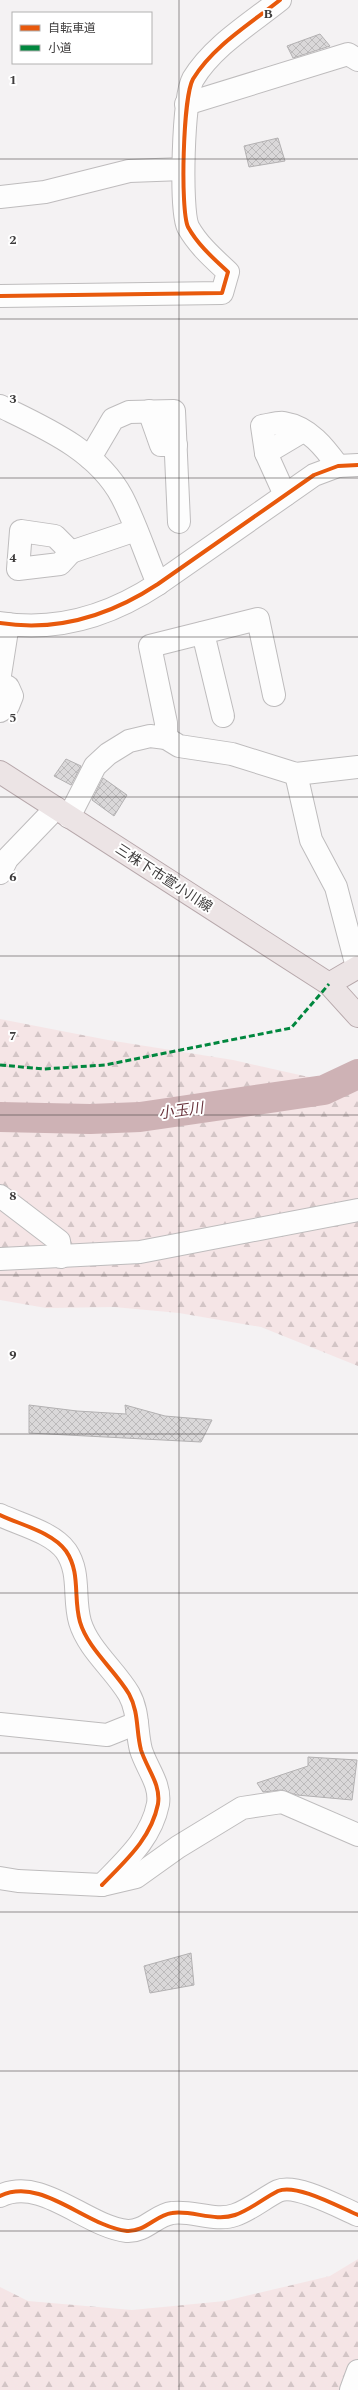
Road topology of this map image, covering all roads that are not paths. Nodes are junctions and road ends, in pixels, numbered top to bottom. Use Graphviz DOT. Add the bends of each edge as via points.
graph roads {
  1 [pos="280,0"];
  2 [pos="358,60"];
  3 [pos="186,104"];
  4 [pos="183,169"];
  5 [pos="0,197"];
  6 [pos="0,296"];
  7 [pos="0,406"];
  8 [pos="90,458"];
  9 [pos="348,466"];
  10 [pos="285,495"];
  11 [pos="179,522"];
  12 [pos="136,530"];
  13 [pos="71,552"];
  14 [pos="158,584"];
  15 [pos="4,623"];
  16 [pos="203,633"];
  17 [pos="0,675"];
  18 [pos="0,683"];
  19 [pos="274,694"];
  20 [pos="0,711"];
  21 [pos="223,716"];
  22 [pos="166,738"];
  23 [pos="358,767"];
  24 [pos="0,772"];
  25 [pos="296,774"];
  26 [pos="62,813"];
  27 [pos="0,873"];
  28 [pos="358,967"];
  29 [pos="329,984"];
  30 [pos="358,1016"];
  31 [pos="0,1196"];
  32 [pos="358,1210"];
  33 [pos="61,1257"];
  34 [pos="0,1259"];
  35 [pos="0,1515"];
  36 [pos="137,1723"];
  37 [pos="0,1724"];
  38 [pos="358,1836"];
  39 [pos="0,1878"];
  40 [pos="102,1885"];
  41 [pos="0,2196"];
  42 [pos="358,2214"];
  43 [pos="358,2370"];
  44 [pos="351,2390"];
  1 -- 3 [label="street" via="211,56 192,80"];
  2 -- 3 [label="street" via="348,54"];
  3 -- 4 [label="street"];
  4 -- 5 [label="street" via="128,171 45,192"];
  4 -- 6 [label="street" via="187,225 200,245 228,272 222,292"];
  7 -- 8 [label="street" via="57,434"];
  8 -- 11 [label="street" via="113,419 129,412 149,411 161,445 176,446"];
  8 -- 12 [label="street" via="105,473 122,497"];
  9 -- 10 [label="street" via="314,475"];
  9 -- 10 [label="street" via="322,443 303,431 266,453"];
  10 -- 14 [label="street"];
  12 -- 13 [label="street"];
  12 -- 14 [label="street"];
  14 -- 15 [label="street" via="135,599 85,619 33,625"];
  15 -- 17 [label="street"];
  16 -- 19 [label="street" via="258,619"];
  16 -- 21 [label="street"];
  16 -- 22 [label="street" via="150,646 166,723"];
  18 -- 20 [label="street" via="8,687 12,696 8,706"];
  22 -- 25 [label="street" via="179,746 232,754"];
  22 -- 26 [label="street" via="150,736 129,741 108,754 95,766"];
  23 -- 25 [label="street"];
  24 -- 26 [label="main road, 三株下市萱小川線"];
  25 -- 28 [label="street" via="311,840 336,887"];
  26 -- 27 [label="street" via="7,859"];
  26 -- 29 [label="main road, 三株下市萱小川線"];
  28 -- 29 [label="main road"];
  29 -- 30 [label="main road, 三株下市萱小川線"];
  31 -- 33 [label="street" via="59,1241"];
  32 -- 33 [label="street" via="140,1252"];
  33 -- 34 [label="street"];
  35 -- 36 [label="street" via="56,1540 66,1552 76,1575 80,1622 128,1693 135,1706"];
  36 -- 37 [label="street" via="107,1735"];
  36 -- 40 [label="street" via="142,1750 158,1787 158,1804 152,1824 141,1845"];
  38 -- 40 [label="street" via="282,1802 242,1808 178,1847 136,1877"];
  39 -- 40 [label="street"];
  41 -- 42 [label="street" via="11,2191 33,2191 109,2227 128,2231 139,2230 170,2213 236,2215 280,2190 292,2188"];
  43 -- 44 [label="street"];
}
